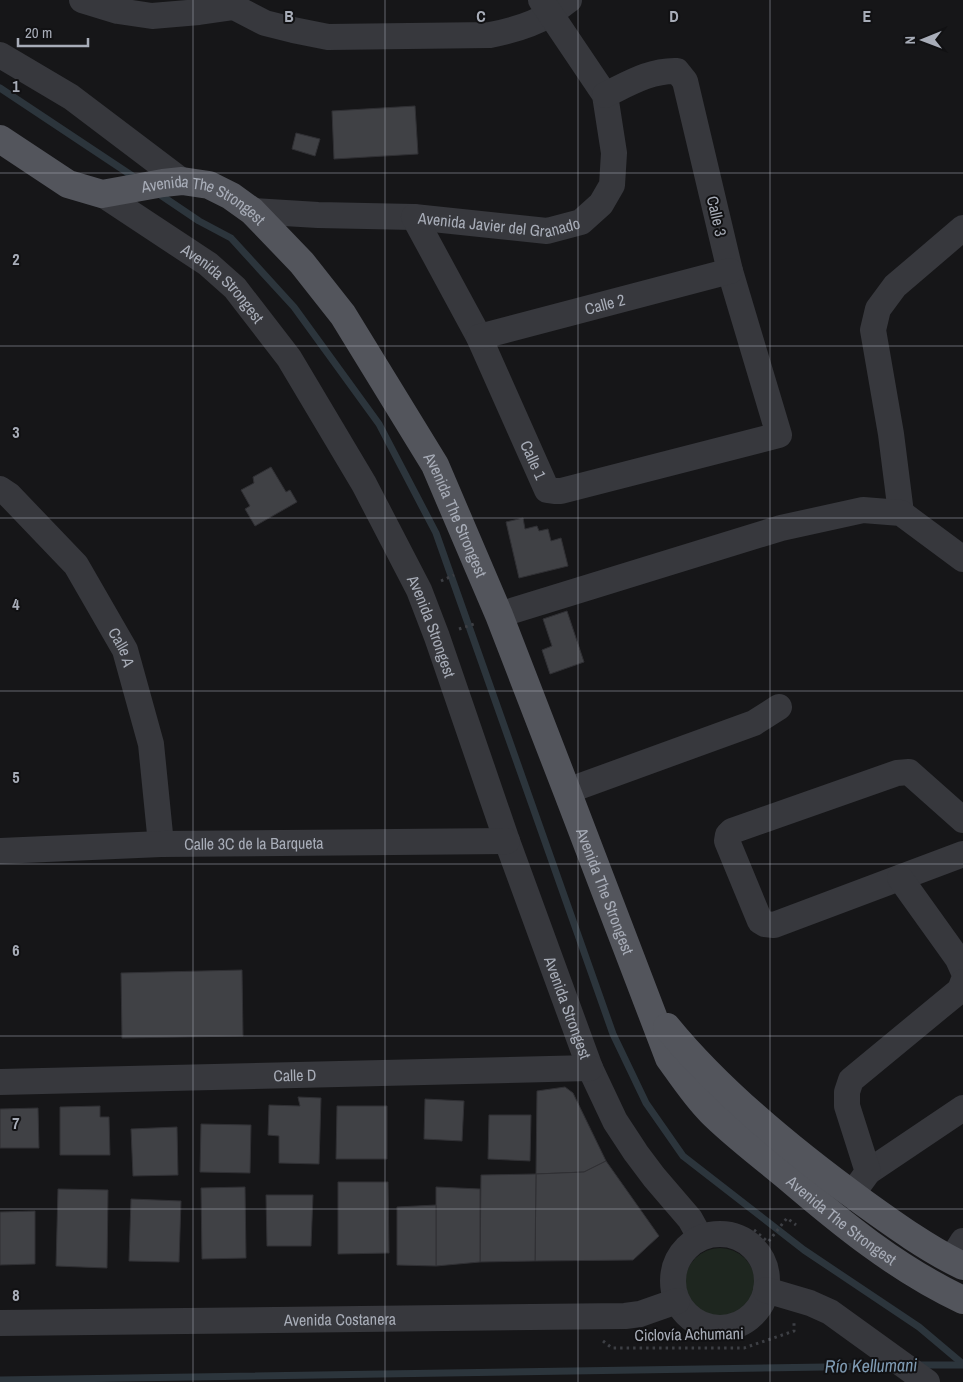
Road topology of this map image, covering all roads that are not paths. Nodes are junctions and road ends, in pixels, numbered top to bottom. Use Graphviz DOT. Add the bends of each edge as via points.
graph roads {
  1 [pos="82,0"];
  2 [pos="237,4"];
  3 [pos="553,5"];
  4 [pos="0,55"];
  5 [pos="605,95"];
  6 [pos="0,139"];
  7 [pos="173,182"];
  8 [pos="114,192"];
  9 [pos="252,211"];
  10 [pos="414,217"];
  11 [pos="963,228"];
  12 [pos="730,271"];
  13 [pos="480,337"];
  14 [pos="780,435"];
  15 [pos="0,489"];
  16 [pos="901,513"];
  17 [pos="963,559"];
  18 [pos="489,619"];
  19 [pos="779,707"];
  20 [pos="567,791"];
  21 [pos="963,820"];
  22 [pos="507,841"];
  23 [pos="160,844"];
  24 [pos="0,851"];
  25 [pos="963,854"];
  26 [pos="900,878"];
  27 [pos="963,970"];
  28 [pos="963,982"];
  29 [pos="649,1004"];
  30 [pos="590,1068"];
  31 [pos="0,1082"];
  32 [pos="963,1108"];
  33 [pos="868,1172"];
  34 [pos="852,1194"];
  35 [pos="835,1218"];
  36 [pos="700,1238"];
  37 [pos="959,1256"];
  38 [pos="935,1286"];
  39 [pos="766,1290"];
  40 [pos="963,1300"];
  41 [pos="677,1302"];
  42 [pos="0,1323"];
  43 [pos="927,1382"];
  1 -- 2 [label="street" via="118,11 152,16 199,12"];
  2 -- 3 [label="street" via="264,23 328,37 490,35 525,26"];
  3 -- 5 [label="street, Avenida Javier del Granado"];
  4 -- 7 [label="street" via="71,97"];
  5 -- 10 [label="street, Avenida Javier del Granado" via="614,154 612,185 601,204 581,222 547,231"];
  5 -- 12 [label="street, Calle 3" via="654,72 676,71 685,82"];
  6 -- 8 [label="main road, Avenida Strongest" via="68,184"];
  7 -- 8 [label="main road, Avenida The Strongest"];
  7 -- 9 [label="main road, Avenida The Strongest" via="209,185"];
  8 -- 22 [label="street, Avenida Strongest" via="235,288 289,358 364,484 419,590"];
  9 -- 10 [label="street, Avenida Javier del Granado" via="318,216"];
  9 -- 18 [label="main road, Avenida The Strongest" via="302,262 342,315 435,464"];
  10 -- 13 [label="street, Calle 1"];
  11 -- 16 [label="street" via="895,286 878,309 873,330"];
  12 -- 13 [label="street, Calle 2"];
  12 -- 14 [label="street, Calle 3"];
  13 -- 14 [label="street, Calle 1" via="546,490 561,491"];
  15 -- 23 [label="street, Calle A" via="76,565 125,650 151,744"];
  16 -- 17 [label="street"];
  16 -- 18 [label="street" via="863,510 781,528"];
  18 -- 20 [label="main road, Avenida The Strongest"];
  19 -- 20 [label="street" via="754,723"];
  20 -- 29 [label="main road, Avenida The Strongest"];
  21 -- 26 [label="street" via="909,772 903,772 732,830 728,835 727,841 760,921 765,924 774,925"];
  22 -- 23 [label="street, Calle 3C de la Barqueta"];
  22 -- 30 [label="street, Avenida Strongest"];
  23 -- 24 [label="street, Calle 3C de la Barqueta"];
  25 -- 26 [label="street"];
  26 -- 27 [label="street"];
  28 -- 33 [label="street" via="960,990 851,1080 847,1106"];
  29 -- 34 [label="main road, Avenida The Strongest" via="715,1080"];
  29 -- 35 [label="main road, Avenida The Strongest" via="669,1058 711,1111"];
  30 -- 31 [label="street, Calle D"];
  30 -- 36 [label="street, Avenida Strongest" via="615,1121 636,1153 690,1219"];
  32 -- 33 [label="street"];
  33 -- 34 [label="street"];
  34 -- 35 [label="main road"];
  34 -- 37 [label="main road, Avenida The Strongest" via="900,1228"];
  35 -- 38 [label="main road, Avenida The Strongest"];
  36 -- 39 [label="street" via="715,1233 731,1234 746,1241 758,1252 764,1264"];
  36 -- 41 [label="street" via="689,1244 675,1264 672,1277"];
  37 -- 38 [label="main road"];
  38 -- 40 [label="main road, Avenida The Strongest"];
  39 -- 41 [label="street" via="754,1314 728,1328 712,1328 698,1323 685,1314"];
  39 -- 43 [label="street" via="830,1312"];
  41 -- 42 [label="street, Avenida Costanera" via="625,1316"];
}
